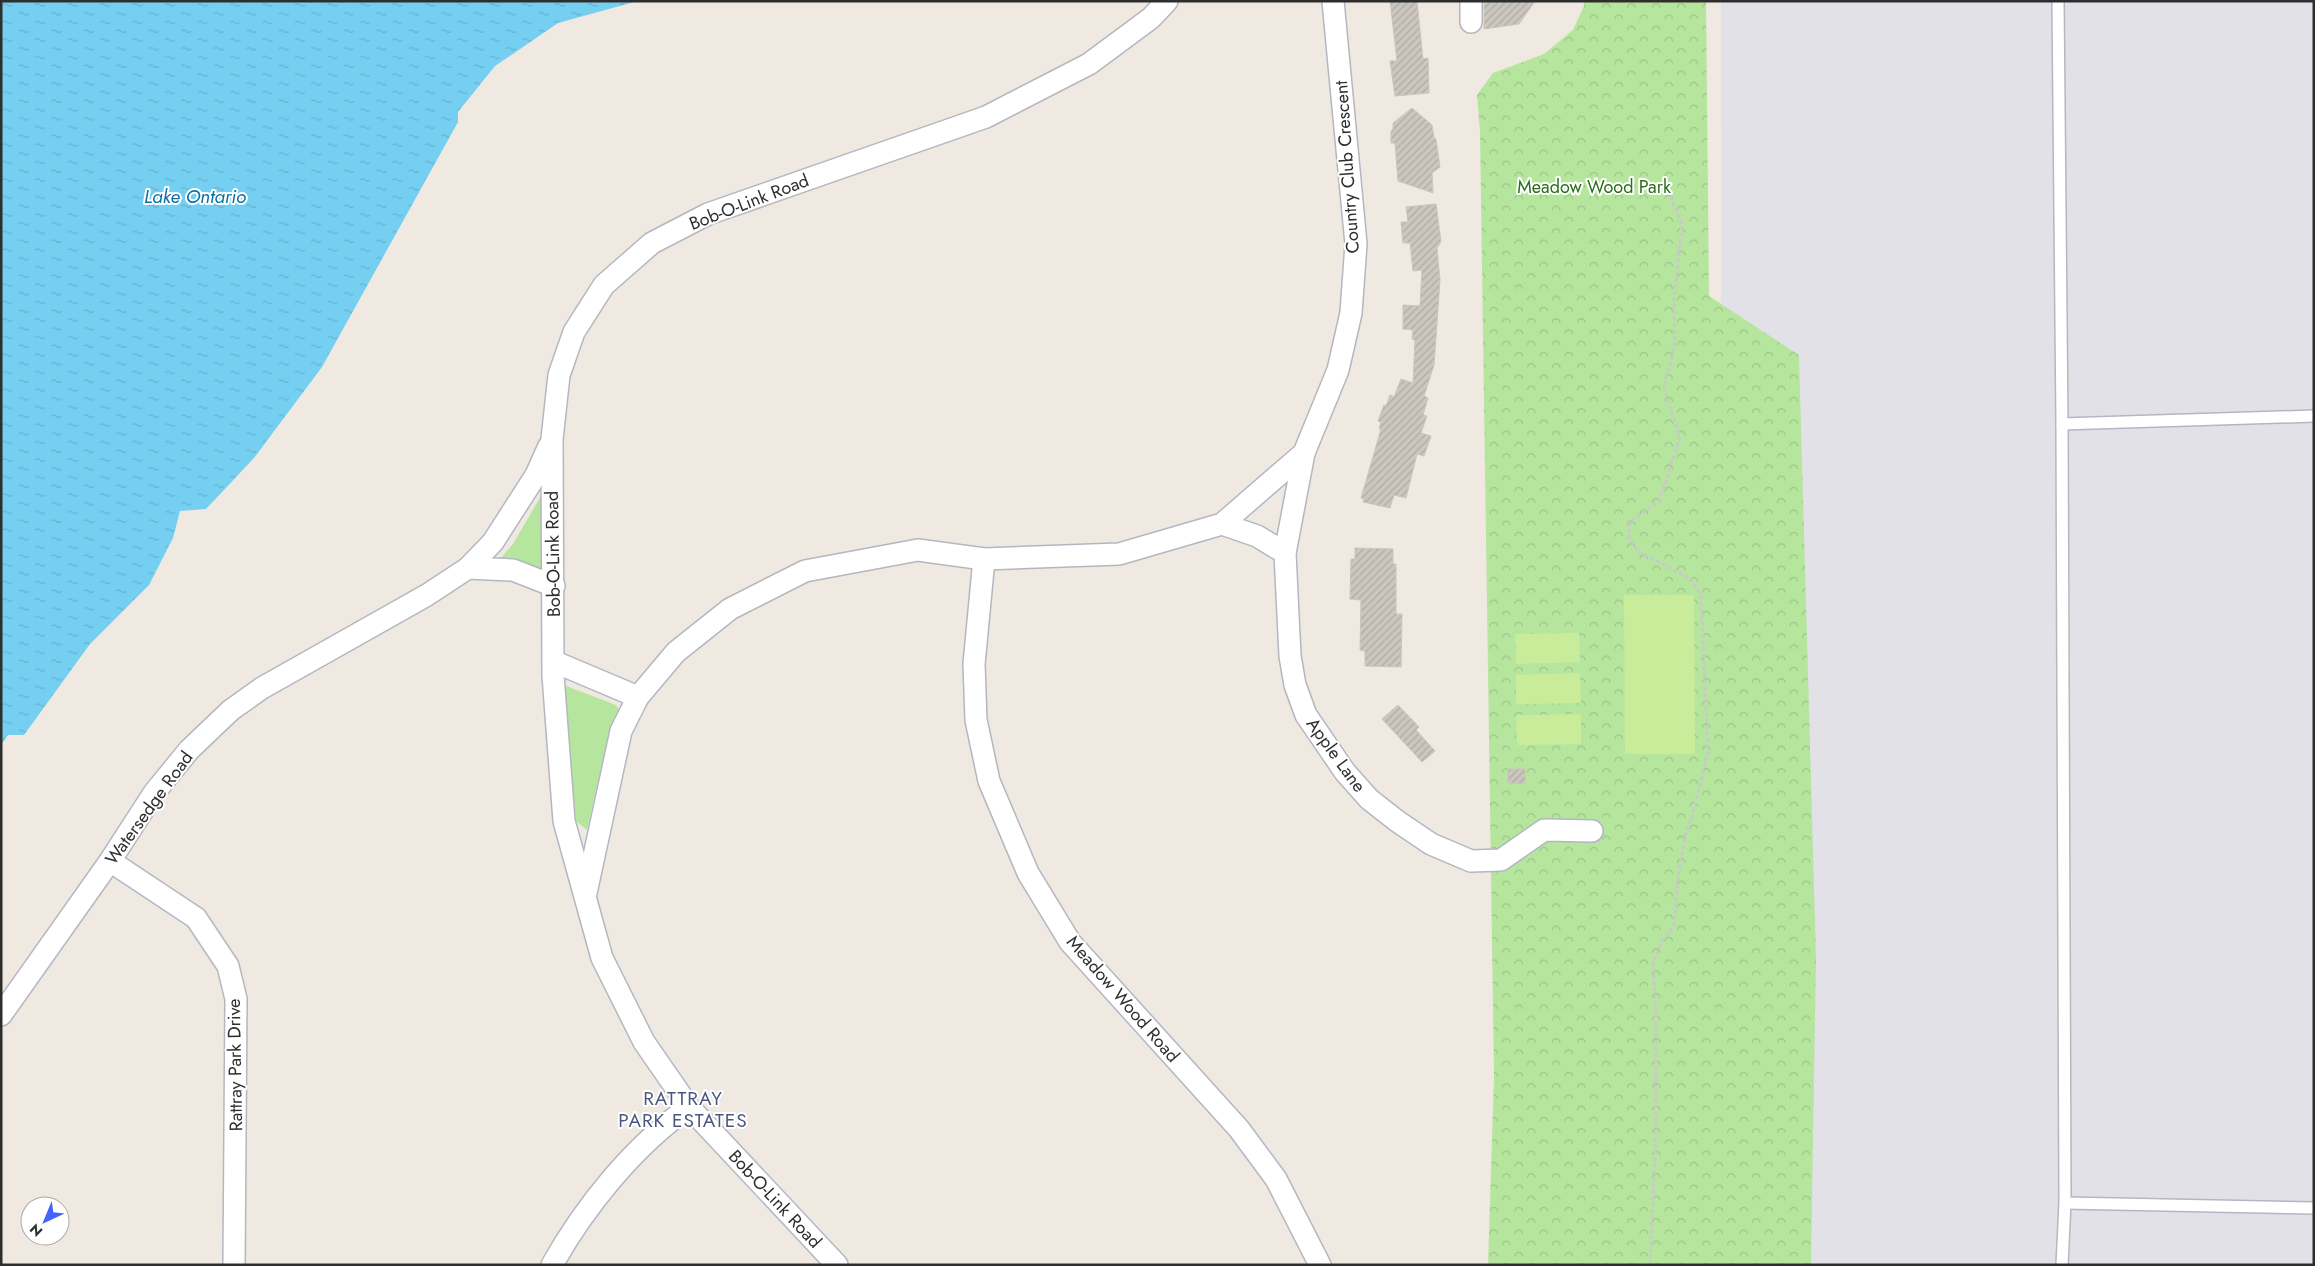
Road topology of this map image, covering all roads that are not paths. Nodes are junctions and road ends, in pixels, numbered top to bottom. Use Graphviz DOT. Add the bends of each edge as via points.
graph roads {
  1 [pos="1167,1"];
  2 [pos="1333,1"];
  3 [pos="2058,1"];
  4 [pos="2314,416"];
  5 [pos="2062,424"];
  6 [pos="552,439"];
  7 [pos="1304,453"];
  8 [pos="1222,524"];
  9 [pos="1285,553"];
  10 [pos="984,559"];
  11 [pos="468,568"];
  12 [pos="554,586"];
  13 [pos="555,662"];
  14 [pos="638,697"];
  15 [pos="1592,831"];
  16 [pos="110,861"];
  17 [pos="585,896"];
  18 [pos="1,1014"];
  19 [pos="689,1107"];
  20 [pos="2065,1203"];
  21 [pos="2314,1208"];
  22 [pos="234,1265"];
  23 [pos="552,1265"];
  24 [pos="837,1265"];
  25 [pos="1320,1265"];
  26 [pos="2062,1265"];
  1 -- 6 [label="street, Bob-O-Link Road" via="1151,18 1089,64 986,117 708,214 652,243 604,285 574,332 559,374"];
  2 -- 7 [label="street, Country Club Crescent" via="1356,244 1351,313 1338,370"];
  3 -- 5 [label="lane"];
  4 -- 5 [label="lane"];
  5 -- 20 [label="lane"];
  6 -- 11 [label="street, Watersedge Road" via="536,476 494,542"];
  6 -- 12 [label="street, Bob-O-Link Road"];
  7 -- 8 [label="street, Country Club Crescent"];
  7 -- 9 [label="street, Apple Lane"];
  8 -- 9 [label="street" via="1257,536"];
  8 -- 10 [label="street, Country Club Crescent" via="1119,554"];
  9 -- 15 [label="street, Apple Lane" via="1290,656 1295,685 1306,715 1345,772 1369,799 1431,844 1471,861 1501,860 1544,830"];
  10 -- 14 [label="street, Country Club Crescent" via="918,550 805,571 730,609 676,652"];
  10 -- 25 [label="street, Meadow Wood Road" via="974,664 976,720 989,781 1028,873 1070,942 1249,1144 1276,1179"];
  11 -- 12 [label="street" via="513,570"];
  11 -- 16 [label="street, Watersedge Road" via="427,595 262,688 231,710 189,750 154,793"];
  12 -- 13 [label="street, Bob-O-Link Road"];
  13 -- 14 [label="street"];
  13 -- 17 [label="street, Bob-O-Link Road" via="553,675 564,821"];
  14 -- 17 [label="street, Country Club Crescent" via="622,732"];
  16 -- 18 [label="street, Watersedge Road"];
  16 -- 22 [label="street, Rattray Park Drive" via="196,918 228,966 236,999"];
  17 -- 19 [label="street, Bob-O-Link Road" via="602,958 620,998 644,1042"];
  19 -- 23 [label="street" via="671,1120 619,1172 578,1221"];
  19 -- 24 [label="street, Bob-O-Link Road"];
  20 -- 21 [label="lane"];
  20 -- 26 [label="lane"];
}
